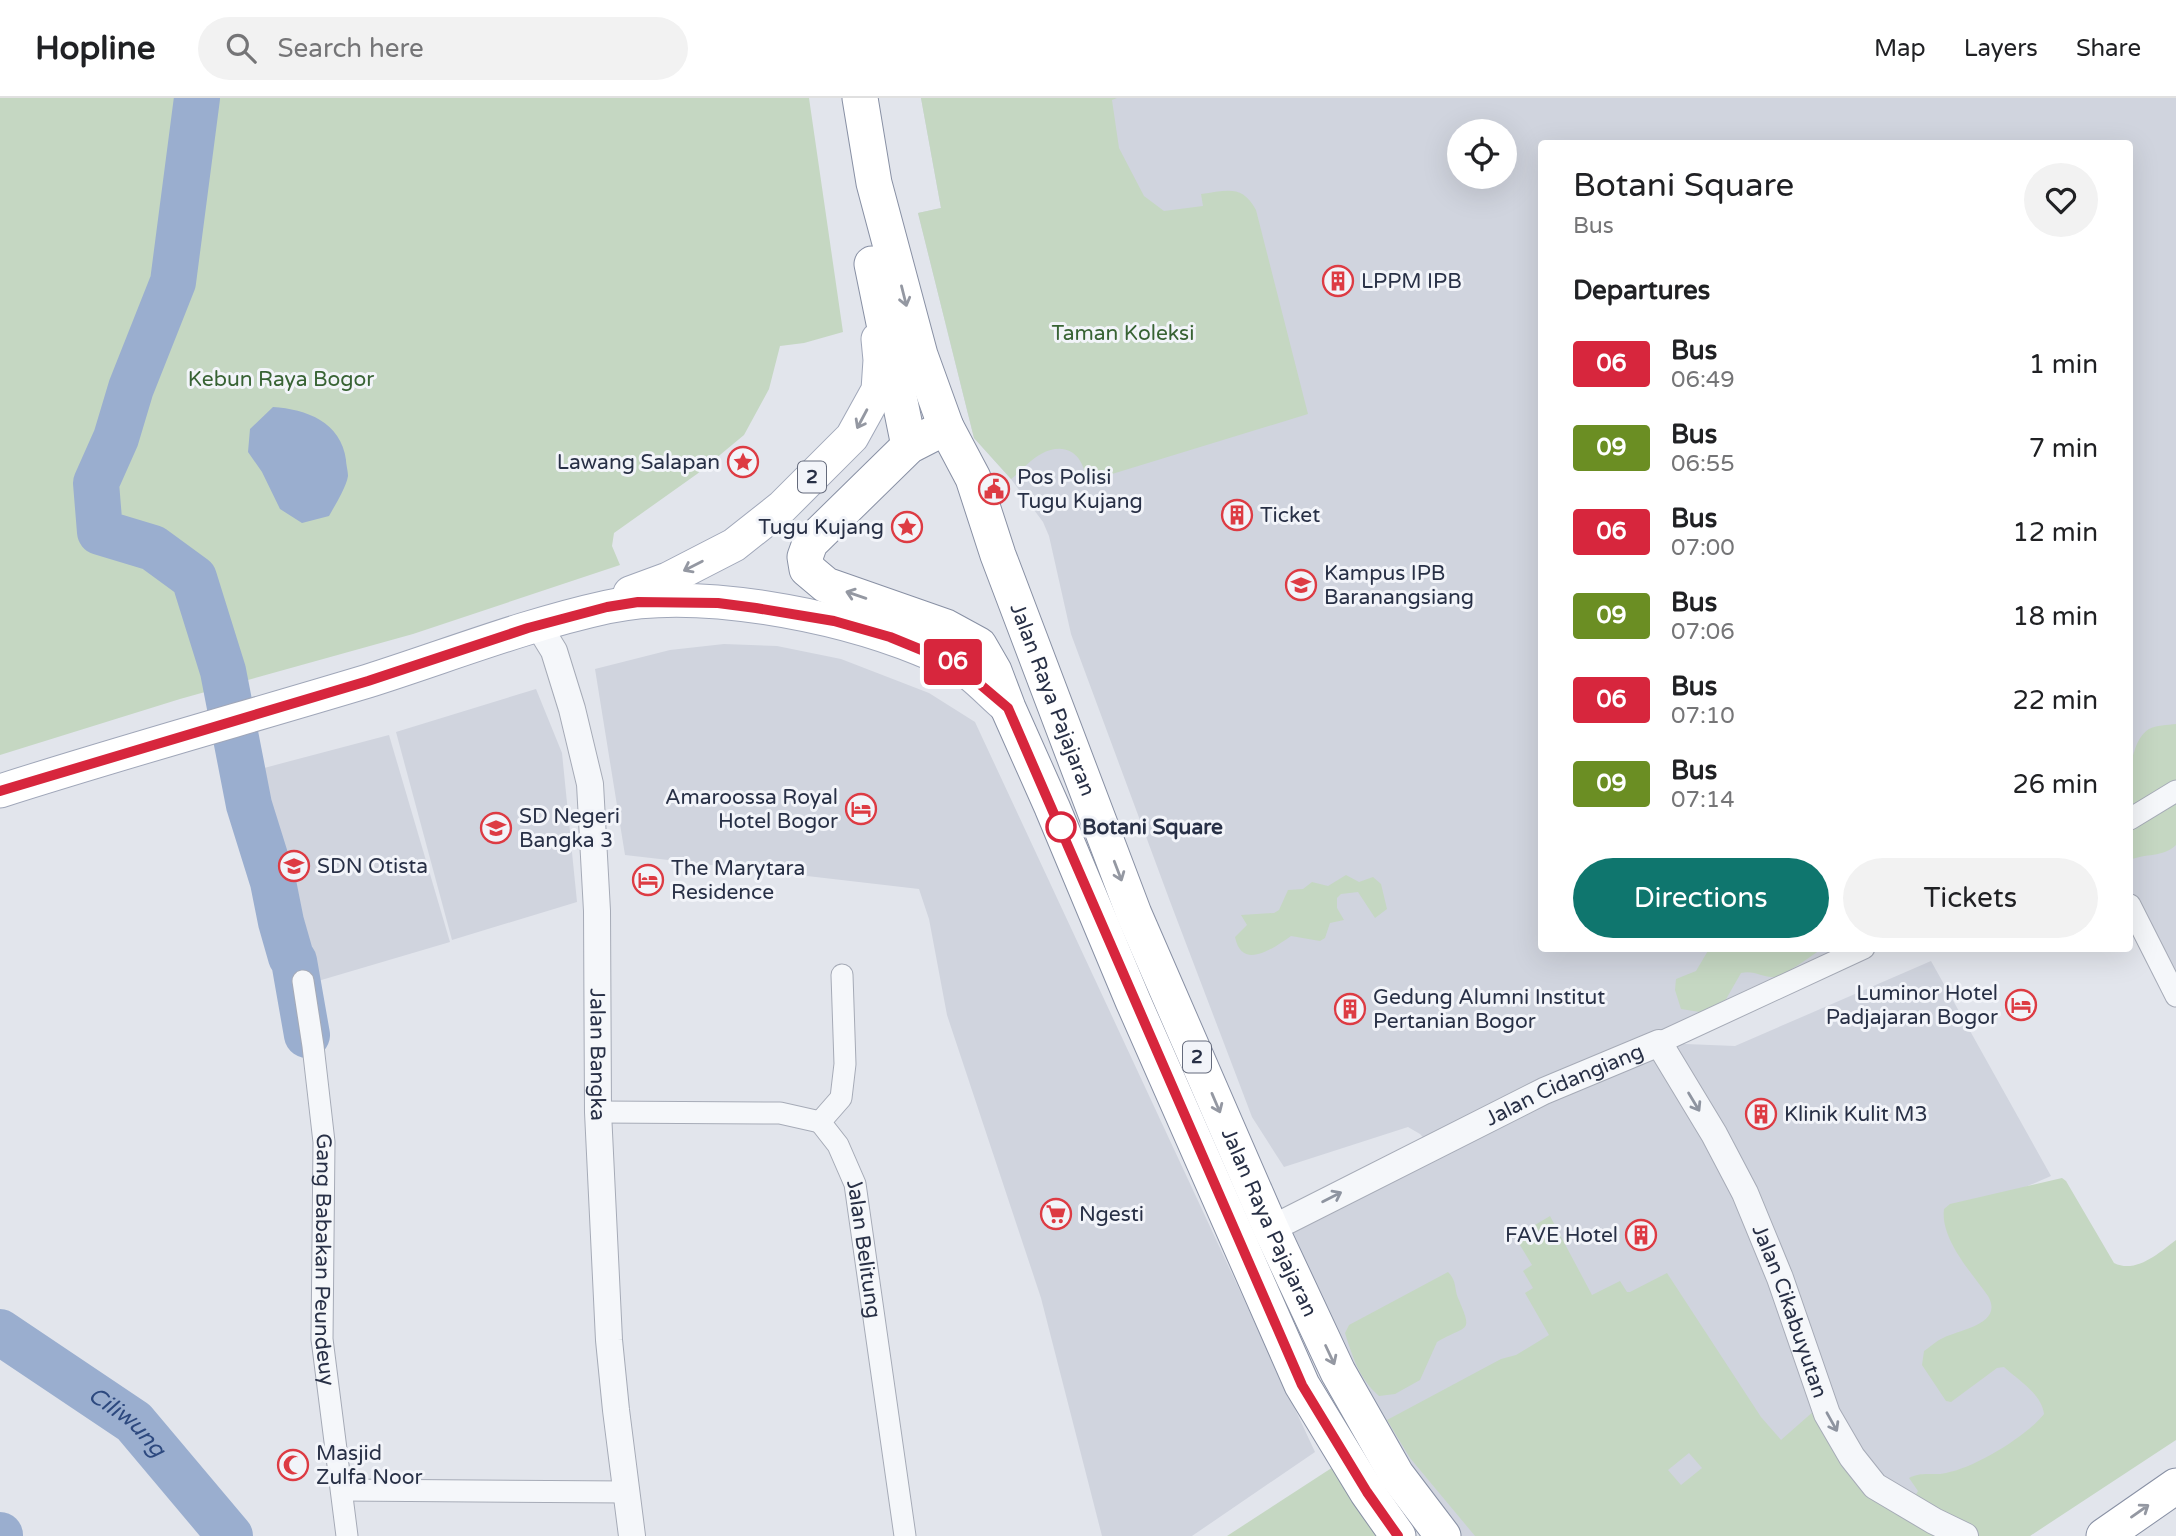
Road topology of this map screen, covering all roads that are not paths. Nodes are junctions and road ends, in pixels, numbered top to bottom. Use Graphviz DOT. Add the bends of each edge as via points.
graph roads {
  1 [pos="839,98"];
  2 [pos="860,98"];
  3 [pos="874,183"];
  4 [pos="870,257"];
  5 [pos="946,427"];
  6 [pos="909,446"];
  7 [pos="533,627"];
  8 [pos="1008,708"];
  9 [pos="0,791"];
  10 [pos="2176,791"];
  11 [pos="2133,817"];
  12 [pos="2133,911"];
  13 [pos="1855,952"];
  14 [pos="842,975"];
  15 [pos="303,981"];
  16 [pos="2176,996"];
  17 [pos="1659,1043"];
  18 [pos="598,1112"];
  19 [pos="820,1122"];
  20 [pos="1271,1229"];
  21 [pos="1382,1483"];
  22 [pos="2176,1486"];
  23 [pos="342,1490"];
  24 [pos="627,1492"];
  25 [pos="347,1536"];
  26 [pos="632,1536"];
  27 [pos="905,1536"];
  28 [pos="1398,1536"];
  29 [pos="1443,1536"];
  30 [pos="1965,1536"];
  31 [pos="2104,1536"];
  1 -- 4 [label="highway, 2"];
  2 -- 3 [label="highway, Jalan Raya Pajajaran / 2"];
  3 -- 4 [label="highway"];
  3 -- 5 [label="highway, Jalan Raya Pajajaran / 2, one-way" via="916,344"];
  4 -- 6 [label="highway"];
  4 -- 7 [label="main road, 2, one-way" via="880,360 878,390 852,438 782,507 734,545 668,579"];
  5 -- 6 [label="highway, Jalan Raya Pajajaran"];
  5 -- 20 [label="highway, Jalan Raya Pajajaran / 2, one-way" via="973,478 1002,568 1134,914"];
  8 -- 6 [label="highway, Jalan Raya Pajajaran / 2, one-way" via="995,671 979,645 933,622 826,585 807,569 810,543"];
  7 -- 8 [label="main road, 2" via="648,601 718,603 834,621 890,637 956,664"];
  7 -- 9 [label="main road, 2"];
  7 -- 18 [label="street, Jalan Bangka" via="554,651 590,784 597,911"];
  8 -- 21 [label="highway, Jalan Raya Pajajaran / 2" via="1302,1385"];
  10 -- 11 [label="street"];
  12 -- 16 [label="street"];
  13 -- 17 [label="street, Jalan Cidangiang"];
  14 -- 19 [label="street" via="845,1064 841,1098"];
  15 -- 23 [label="street, Gang Babakan Peundeuy" via="324,1142 321,1339"];
  20 -- 17 [label="street, Jalan Cidangiang, one-way" via="1544,1091"];
  17 -- 30 [label="street, Jalan Cikabuyutan, one-way" via="1745,1193 1827,1414 1852,1457 1875,1486"];
  18 -- 19 [label="street" via="780,1113"];
  18 -- 24 [label="street, Jalan Bangka" via="610,1340"];
  19 -- 27 [label="street, Jalan Belitung" via="838,1145 855,1184"];
  20 -- 21 [label="highway, Jalan Raya Pajajaran / 2, one-way" via="1338,1371"];
  21 -- 28 [label="highway, Jalan Raya Pajajaran / 2"];
  21 -- 29 [label="highway, Jalan Raya Pajajaran / 2"];
  31 -- 22 [label="highway, one-way"];
  23 -- 24 [label="street"];
  23 -- 25 [label="street, Gang Babakan Peundeuy"];
  24 -- 26 [label="street, Jalan Bangka"];
}
